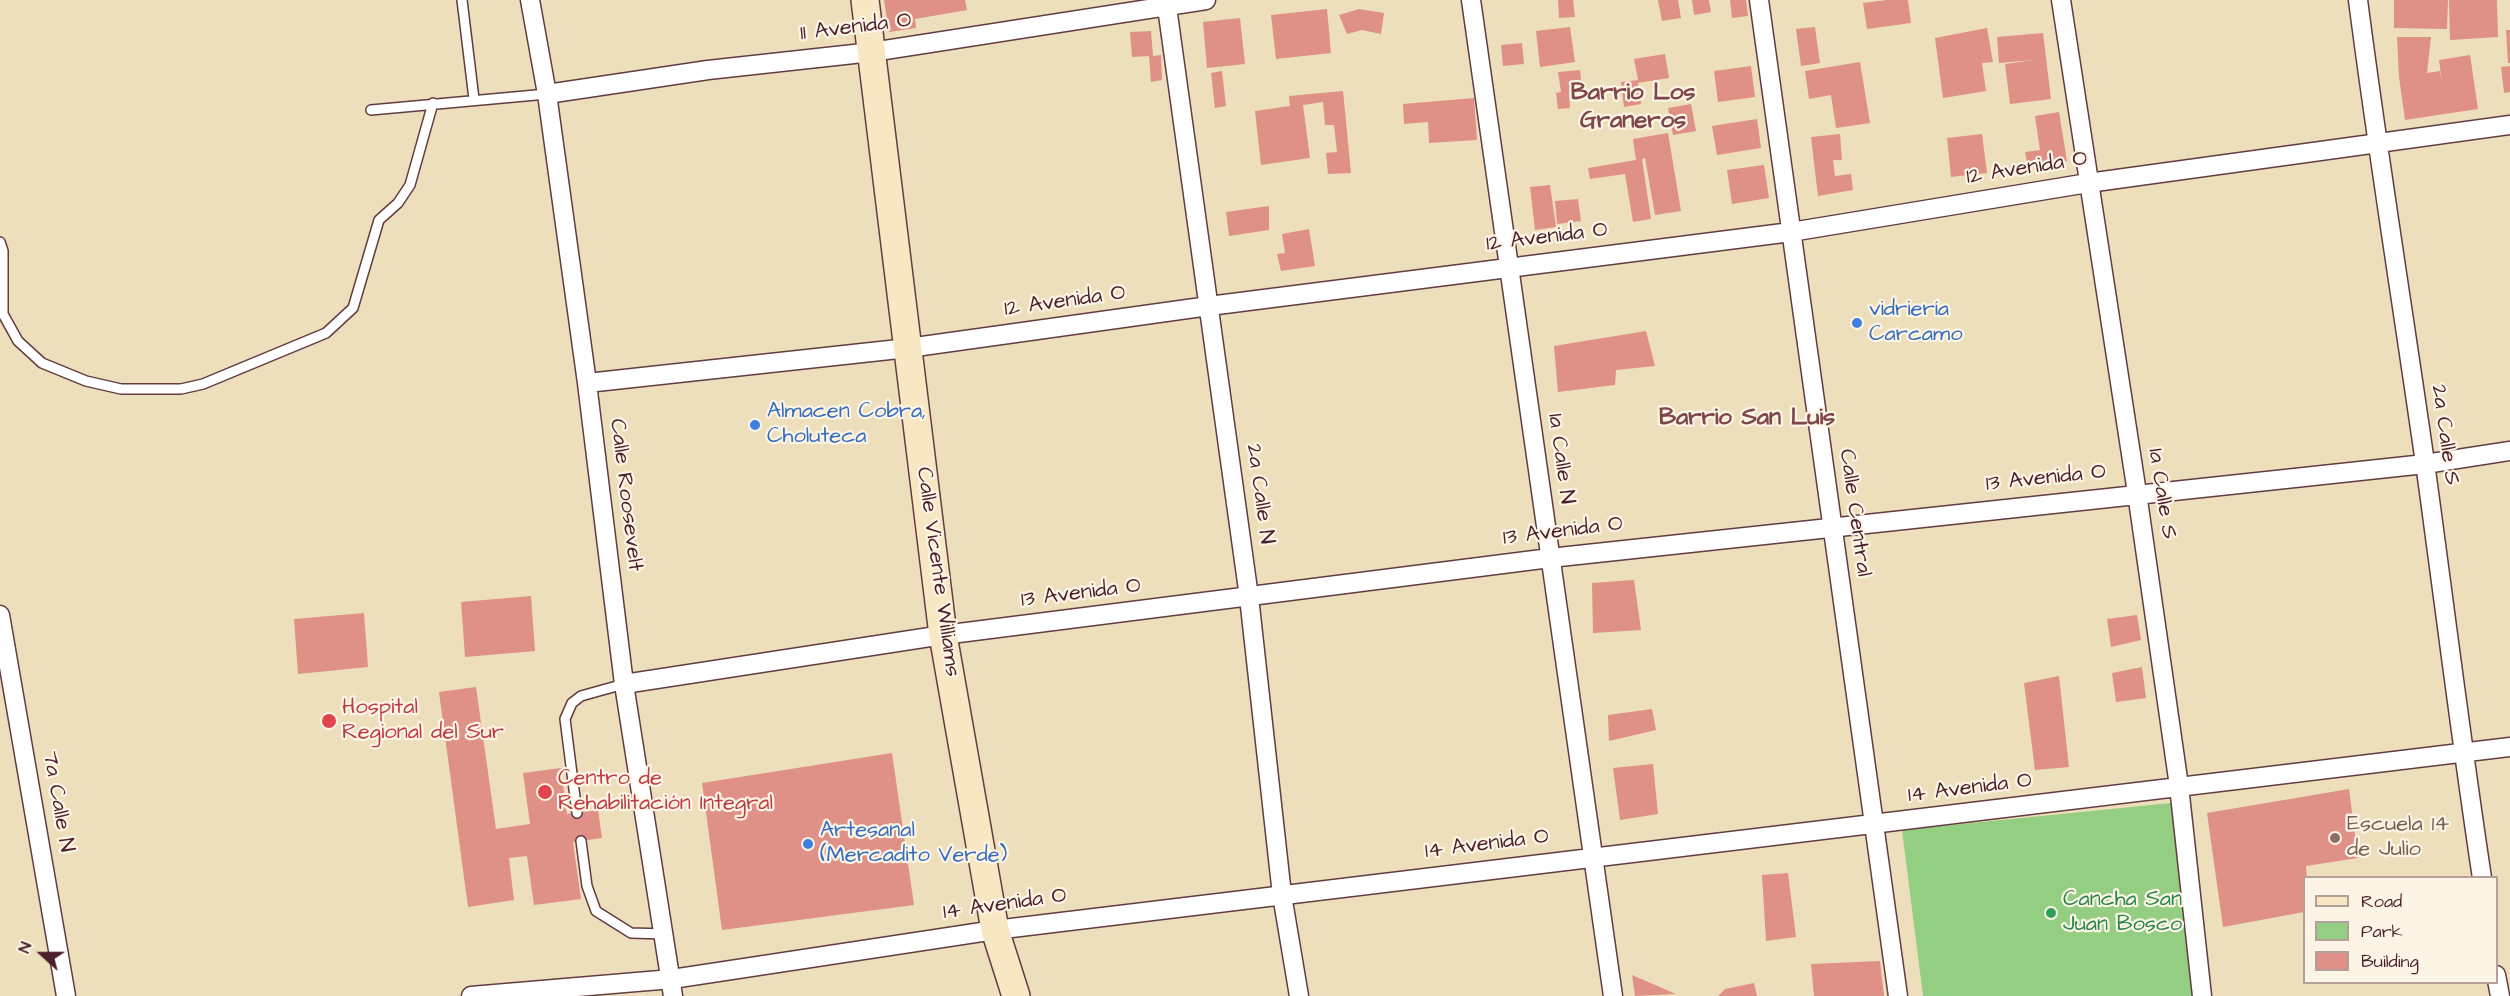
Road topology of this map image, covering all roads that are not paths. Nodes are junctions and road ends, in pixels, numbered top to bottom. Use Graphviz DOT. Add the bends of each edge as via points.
graph roads {
  1 [pos="462,0"];
  2 [pos="530,0"];
  3 [pos="865,0"];
  4 [pos="1206,0"];
  5 [pos="1471,0"];
  6 [pos="1759,0"];
  7 [pos="2061,0"];
  8 [pos="2358,0"];
  9 [pos="1166,3"];
  10 [pos="872,52"];
  11 [pos="547,94"];
  12 [pos="474,99"];
  13 [pos="433,104"];
  14 [pos="371,110"];
  15 [pos="2510,125"];
  16 [pos="2376,142"];
  17 [pos="2088,183"];
  18 [pos="1791,232"];
  19 [pos="0,242"];
  20 [pos="1509,267"];
  21 [pos="1209,306"];
  22 [pos="908,348"];
  23 [pos="587,383"];
  24 [pos="2510,451"];
  25 [pos="2425,464"];
  26 [pos="2137,493"];
  27 [pos="1832,526"];
  28 [pos="1550,558"];
  29 [pos="1249,597"];
  30 [pos="0,615"];
  31 [pos="944,635"];
  32 [pos="624,684"];
  33 [pos="2510,747"];
  34 [pos="2463,752"];
  35 [pos="2179,786"];
  36 [pos="577,813"];
  37 [pos="1873,826"];
  38 [pos="581,841"];
  39 [pos="1592,856"];
  40 [pos="2482,876"];
  41 [pos="1282,895"];
  42 [pos="995,930"];
  43 [pos="665,934"];
  44 [pos="673,988"];
  45 [pos="66,996"];
  46 [pos="471,996"];
  47 [pos="1016,996"];
  48 [pos="1299,996"];
  49 [pos="1613,996"];
  50 [pos="1898,996"];
  51 [pos="2202,996"];
  1 -- 12 [label="lane"];
  2 -- 11 [label="street, Calle Roosevelt"];
  3 -- 10 [label="main road, Calle Vicente Williams"];
  4 -- 9 [label="street, 11 Avenida O"];
  5 -- 20 [label="street, 1a Calle N"];
  6 -- 18 [label="street, Calle Central"];
  7 -- 17 [label="street, 1a Calle S"];
  8 -- 16 [label="street, 2a Calle S"];
  9 -- 10 [label="street, 11 Avenida O"];
  9 -- 21 [label="street, 2a Calle N"];
  10 -- 11 [label="street, 11 Avenida O" via="708,70"];
  10 -- 22 [label="main road, Calle Vicente Williams"];
  11 -- 12 [label="lane"];
  11 -- 23 [label="street, Calle Roosevelt"];
  12 -- 13 [label="lane"];
  13 -- 14 [label="lane"];
  13 -- 19 [label="lane" via="410,184 398,203 379,220 353,308 326,333 203,384 180,389 121,389 86,381 42,363 18,341 3,314"];
  15 -- 16 [label="street, 12 Avenida O"];
  16 -- 17 [label="street, 12 Avenida O"];
  16 -- 25 [label="street, 2a Calle S"];
  17 -- 18 [label="street, 12 Avenida O"];
  17 -- 26 [label="street, 1a Calle S"];
  18 -- 20 [label="street, 12 Avenida O"];
  18 -- 27 [label="street, Calle Central"];
  20 -- 21 [label="street, 12 Avenida O"];
  20 -- 28 [label="street, 1a Calle N"];
  21 -- 22 [label="street, 12 Avenida O"];
  21 -- 29 [label="street, 2a Calle N"];
  22 -- 23 [label="street, 12 Avenida O"];
  22 -- 31 [label="main road, Calle Vicente Williams"];
  23 -- 32 [label="street, Calle Roosevelt"];
  24 -- 25 [label="street, 13 Avenida O"];
  25 -- 26 [label="street, 13 Avenida O"];
  25 -- 34 [label="street, 2a Calle S"];
  26 -- 27 [label="street, 13 Avenida O"];
  26 -- 35 [label="street, 1a Calle S"];
  27 -- 28 [label="street, 13 Avenida O"];
  27 -- 37 [label="street, Calle Central"];
  28 -- 29 [label="street, 13 Avenida O"];
  28 -- 39 [label="street, 1a Calle N"];
  29 -- 31 [label="street, 13 Avenida O"];
  29 -- 41 [label="street, 2a Calle N"];
  30 -- 45 [label="street, 7a Calle N"];
  31 -- 32 [label="street, 13 Avenida O"];
  31 -- 42 [label="main road, Calle Vicente Williams"];
  32 -- 36 [label="lane" via="581,696 565,719"];
  32 -- 43 [label="street, Calle Roosevelt"];
  33 -- 34 [label="street, 14 Avenida O"];
  34 -- 35 [label="street, 14 Avenida O"];
  34 -- 40 [label="street, 2a Calle S"];
  35 -- 37 [label="street, 14 Avenida O"];
  35 -- 51 [label="street, 1a Calle S"];
  37 -- 39 [label="street, 14 Avenida O"];
  37 -- 50 [label="street, Calle Central"];
  38 -- 43 [label="lane" via="587,886 596,911 631,933"];
  39 -- 41 [label="street, 14 Avenida O"];
  39 -- 49 [label="street, 1a Calle N"];
  41 -- 42 [label="street, 14 Avenida O"];
  41 -- 48 [label="street, 2a Calle N"];
  42 -- 44 [label="street, 14 Avenida O"];
  42 -- 47 [label="main road, Calle Vicente Williams"];
  43 -- 44 [label="street, Calle Roosevelt"];
  44 -- 46 [label="street, 14 Avenida O"];
}
